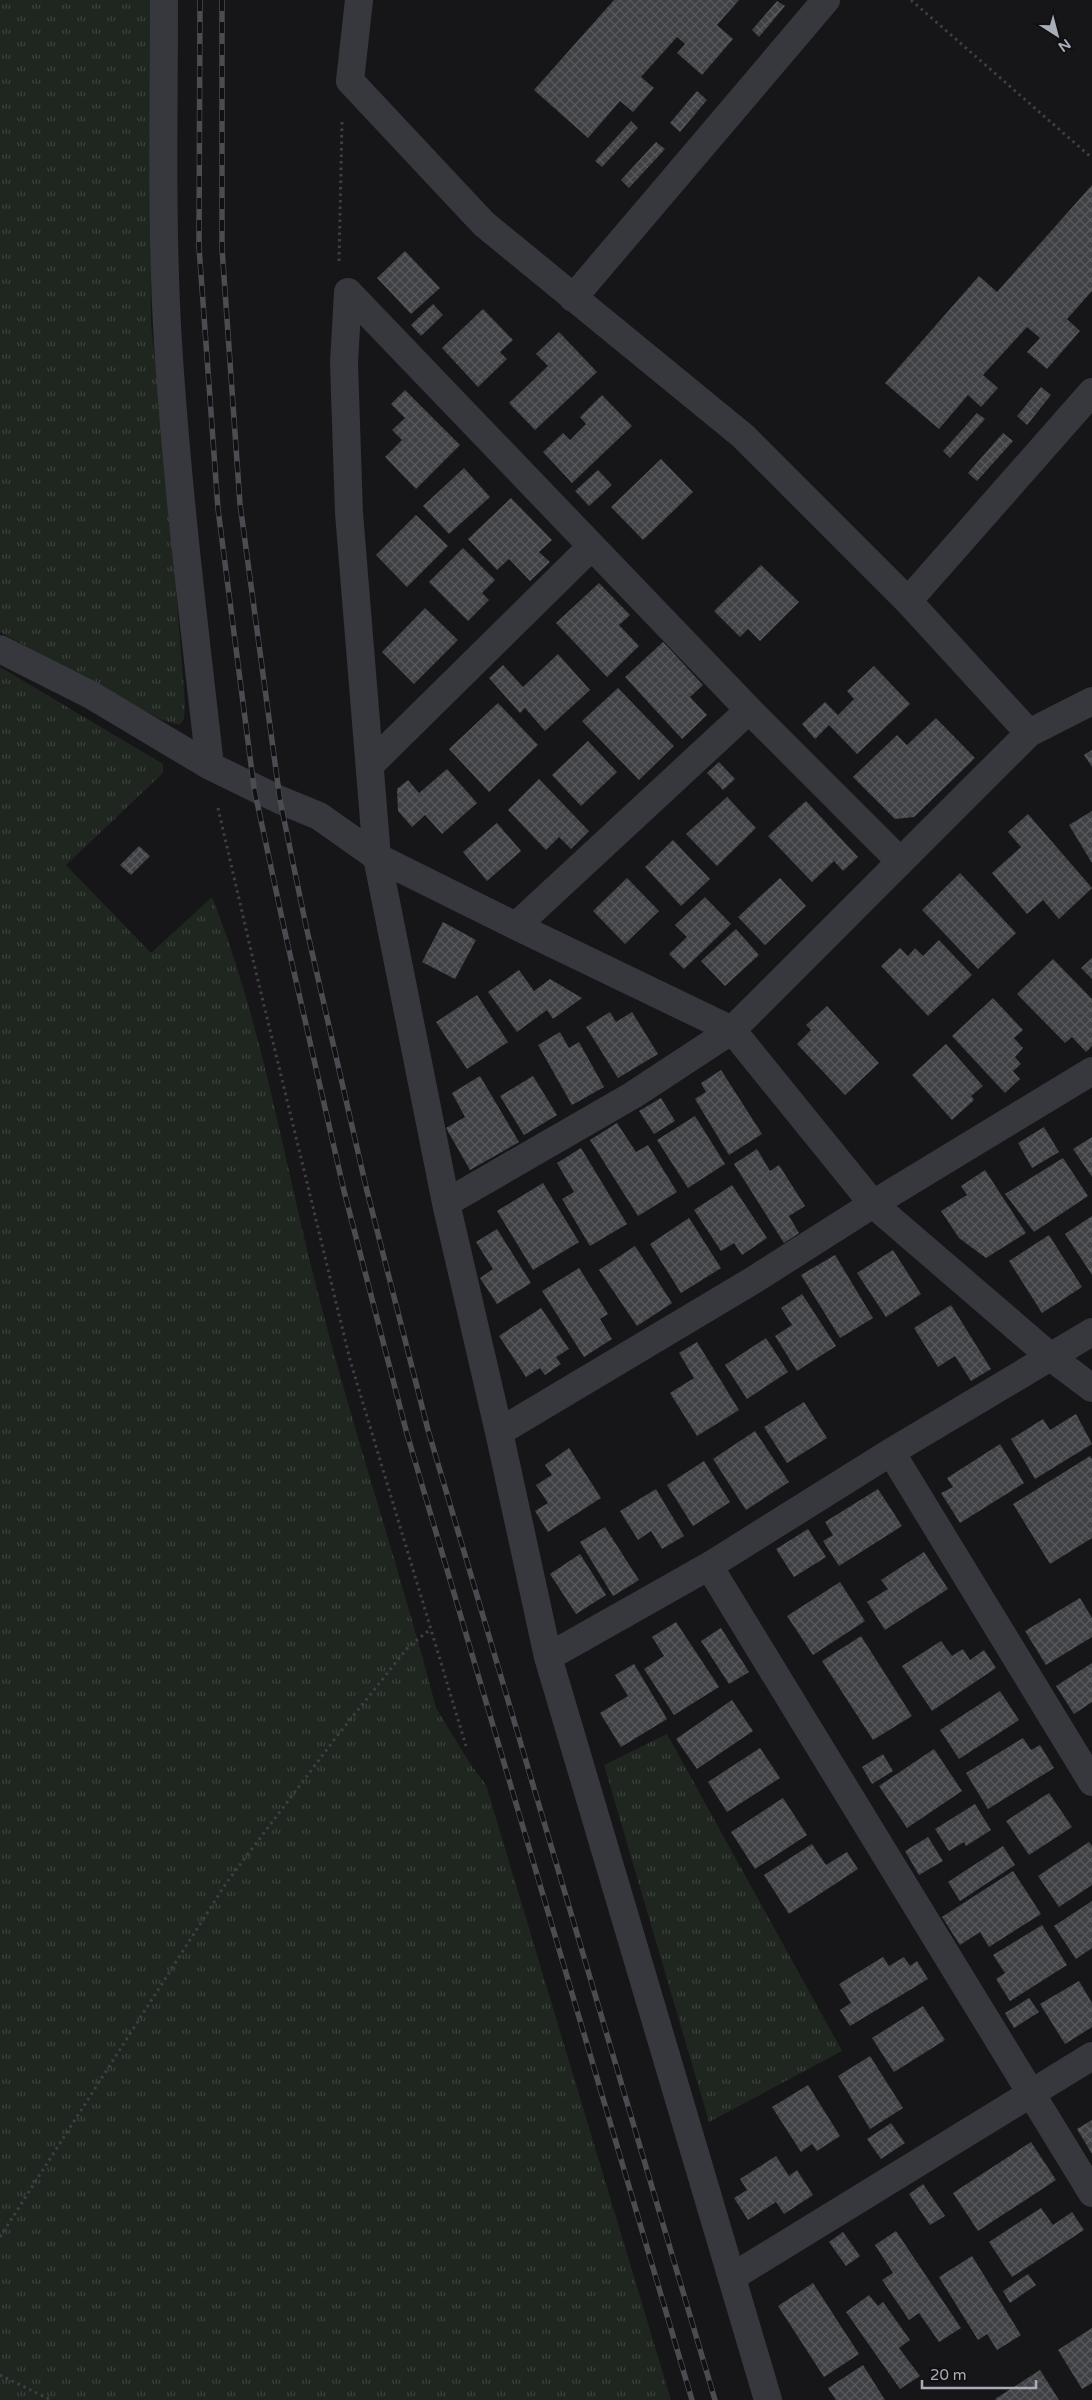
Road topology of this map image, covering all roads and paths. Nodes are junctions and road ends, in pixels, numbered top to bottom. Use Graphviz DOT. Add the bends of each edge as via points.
graph roads {
  1 [pos="164,0"];
  2 [pos="359,0"];
  3 [pos="826,0"];
  4 [pos="911,0"];
  5 [pos="350,80"];
  6 [pos="1092,158"];
  7 [pos="348,292"];
  8 [pos="572,298"];
  9 [pos="1092,392"];
  10 [pos="591,547"];
  11 [pos="908,601"];
  12 [pos="0,648"];
  13 [pos="1092,701"];
  14 [pos="749,710"];
  15 [pos="1029,733"];
  16 [pos="370,764"];
  17 [pos="210,766"];
  18 [pos="377,857"];
  19 [pos="900,861"];
  20 [pos="516,926"];
  21 [pos="732,1030"];
  22 [pos="1092,1071"];
  23 [pos="446,1203"];
  24 [pos="873,1204"];
  25 [pos="1092,1332"];
  26 [pos="1052,1358"];
  27 [pos="1092,1388"];
  28 [pos="499,1432"];
  29 [pos="891,1452"];
  30 [pos="709,1566"];
  31 [pos="431,1629"];
  32 [pos="548,1657"];
  33 [pos="466,1746"];
  34 [pos="1084,1750"];
  35 [pos="1092,1782"];
  36 [pos="1092,2056"];
  37 [pos="1032,2092"];
  38 [pos="1092,2193"];
  39 [pos="0,2237"];
  40 [pos="732,2277"];
  41 [pos="0,2374"];
  42 [pos="51,2400"];
  43 [pos="768,2400"];
  1 -- 17 [label="street" via="164,222 168,343"];
  2 -- 5 [label="street"];
  3 -- 8 [label="street"];
  4 -- 6 [label="path"];
  5 -- 7 [label="path" via="342,92 338,270"];
  5 -- 8 [label="street" via="484,224"];
  7 -- 10 [label="street"];
  7 -- 16 [label="street" via="344,363 349,513"];
  8 -- 11 [label="street" via="743,436"];
  9 -- 11 [label="street"];
  10 -- 14 [label="street"];
  10 -- 16 [label="street"];
  11 -- 15 [label="street"];
  12 -- 17 [label="street" via="91,695"];
  13 -- 15 [label="street"];
  14 -- 19 [label="street"];
  14 -- 20 [label="street"];
  15 -- 19 [label="street"];
  16 -- 18 [label="street"];
  17 -- 18 [label="street" via="319,816"];
  17 -- 31 [label="path" via="254,968 350,1360"];
  18 -- 20 [label="street"];
  18 -- 23 [label="street"];
  19 -- 21 [label="street"];
  20 -- 21 [label="street"];
  21 -- 23 [label="street" via="632,1095"];
  21 -- 24 [label="street"];
  22 -- 24 [label="street"];
  23 -- 28 [label="street"];
  24 -- 26 [label="street"];
  24 -- 28 [label="street" via="752,1281"];
  25 -- 26 [label="street"];
  26 -- 27 [label="street"];
  26 -- 29 [label="street"];
  28 -- 32 [label="street"];
  29 -- 30 [label="street"];
  29 -- 34 [label="street"];
  30 -- 32 [label="street"];
  30 -- 37 [label="street"];
  31 -- 33 [label="path"];
  31 -- 39 [label="path" via="409,1646 227,1882"];
  32 -- 40 [label="street"];
  34 -- 35 [label="street"];
  36 -- 37 [label="street"];
  37 -- 38 [label="street"];
  37 -- 40 [label="street"];
  40 -- 43 [label="street"];
  41 -- 42 [label="path"];
}
